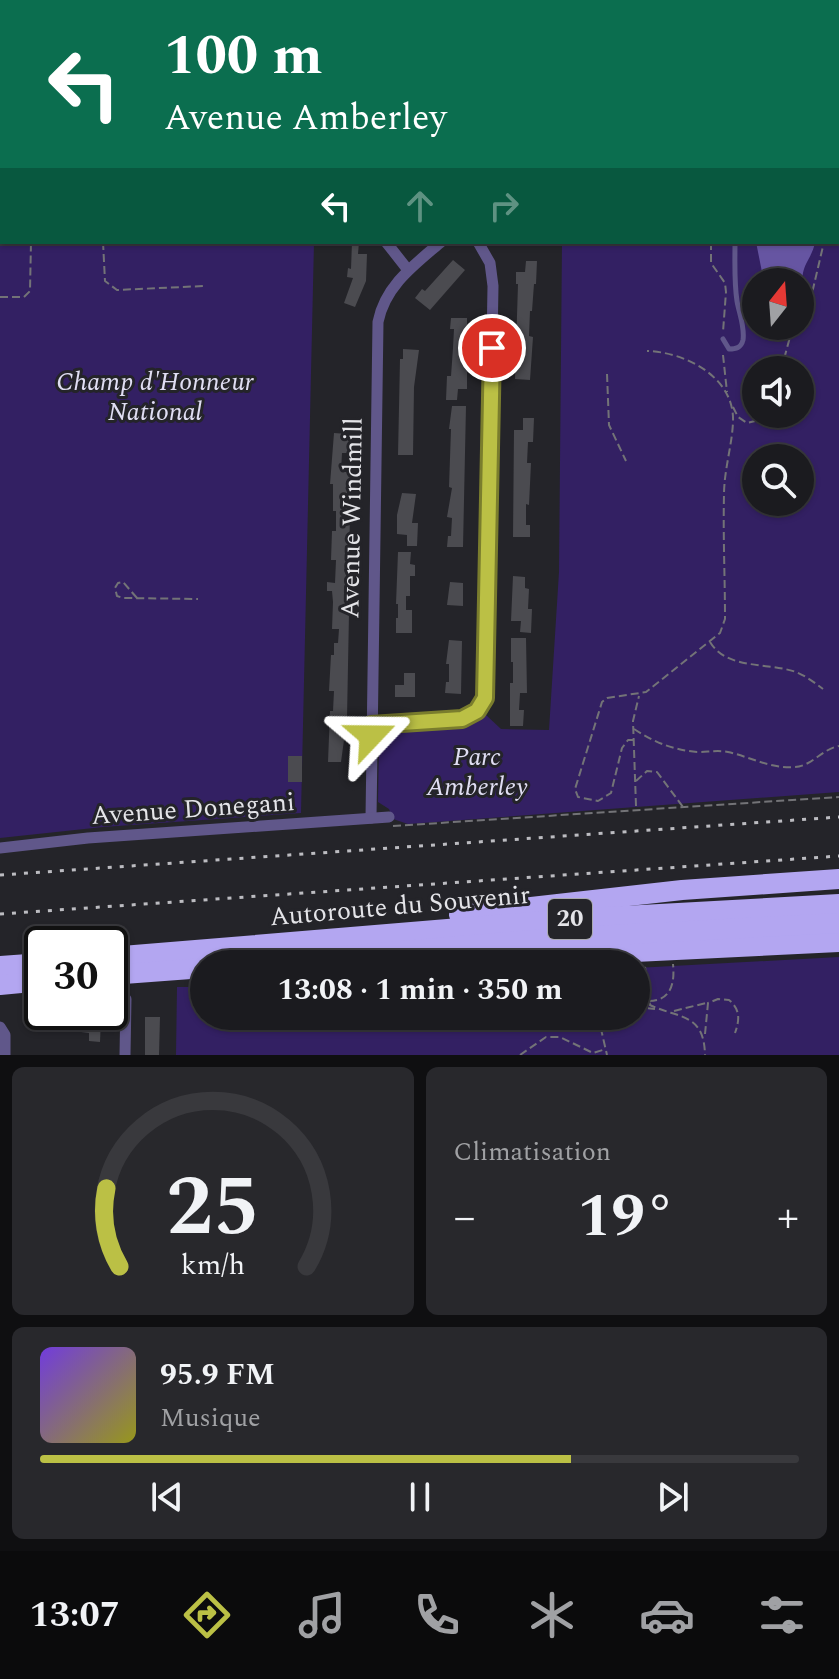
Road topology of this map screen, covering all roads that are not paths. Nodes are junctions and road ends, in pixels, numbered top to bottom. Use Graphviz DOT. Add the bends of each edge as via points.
graph roads {
  1 [pos="388,244"];
  2 [pos="439,244"];
  3 [pos="479,244"];
  4 [pos="735,244"];
  5 [pos="408,270"];
  6 [pos="723,339"];
  7 [pos="371,725"];
  8 [pos="389,817"];
  9 [pos="371,818"];
  10 [pos="0,848"];
  11 [pos="839,879"];
  12 [pos="839,904"];
  13 [pos="839,923"];
  14 [pos="301,941"];
  15 [pos="839,942"];
  16 [pos="421,950"];
  17 [pos="650,951"];
  18 [pos="128,955"];
  19 [pos="24,964"];
  20 [pos="0,966"];
  21 [pos="190,969"];
  22 [pos="128,974"];
  23 [pos="24,983"];
  24 [pos="0,985"];
  25 [pos="0,1028"];
  26 [pos="125,1030"];
  27 [pos="5,1055"];
  28 [pos="125,1055"];
  1 -- 5 [label="street"];
  2 -- 5 [label="street, Avenue Windmill"];
  3 -- 7 [label="street" via="490,263 493,286 486,694 480,707 462,719"];
  4 -- 6 [label="lane" via="742,341 734,350"];
  5 -- 7 [label="street, Avenue Windmill" via="385,301 377,330"];
  7 -- 9 [label="street, Avenue Windmill"];
  8 -- 9 [label="street, Avenue Donegani"];
  9 -- 10 [label="street, Avenue Donegani"];
  11 -- 14 [label="highway" via="619,892"];
  12 -- 14 [label="highway, Autoroute du Souvenir / 20"];
  13 -- 16 [label="highway, Autoroute du Souvenir / 20"];
  14 -- 18 [label="highway, Autoroute du Souvenir / 20"];
  15 -- 17 [label="highway"];
  19 -- 20 [label="highway"];
  21 -- 22 [label="highway"];
  23 -- 24 [label="highway"];
  25 -- 27 [label="street" via="6,1038"];
  26 -- 28 [label="street"];
}
